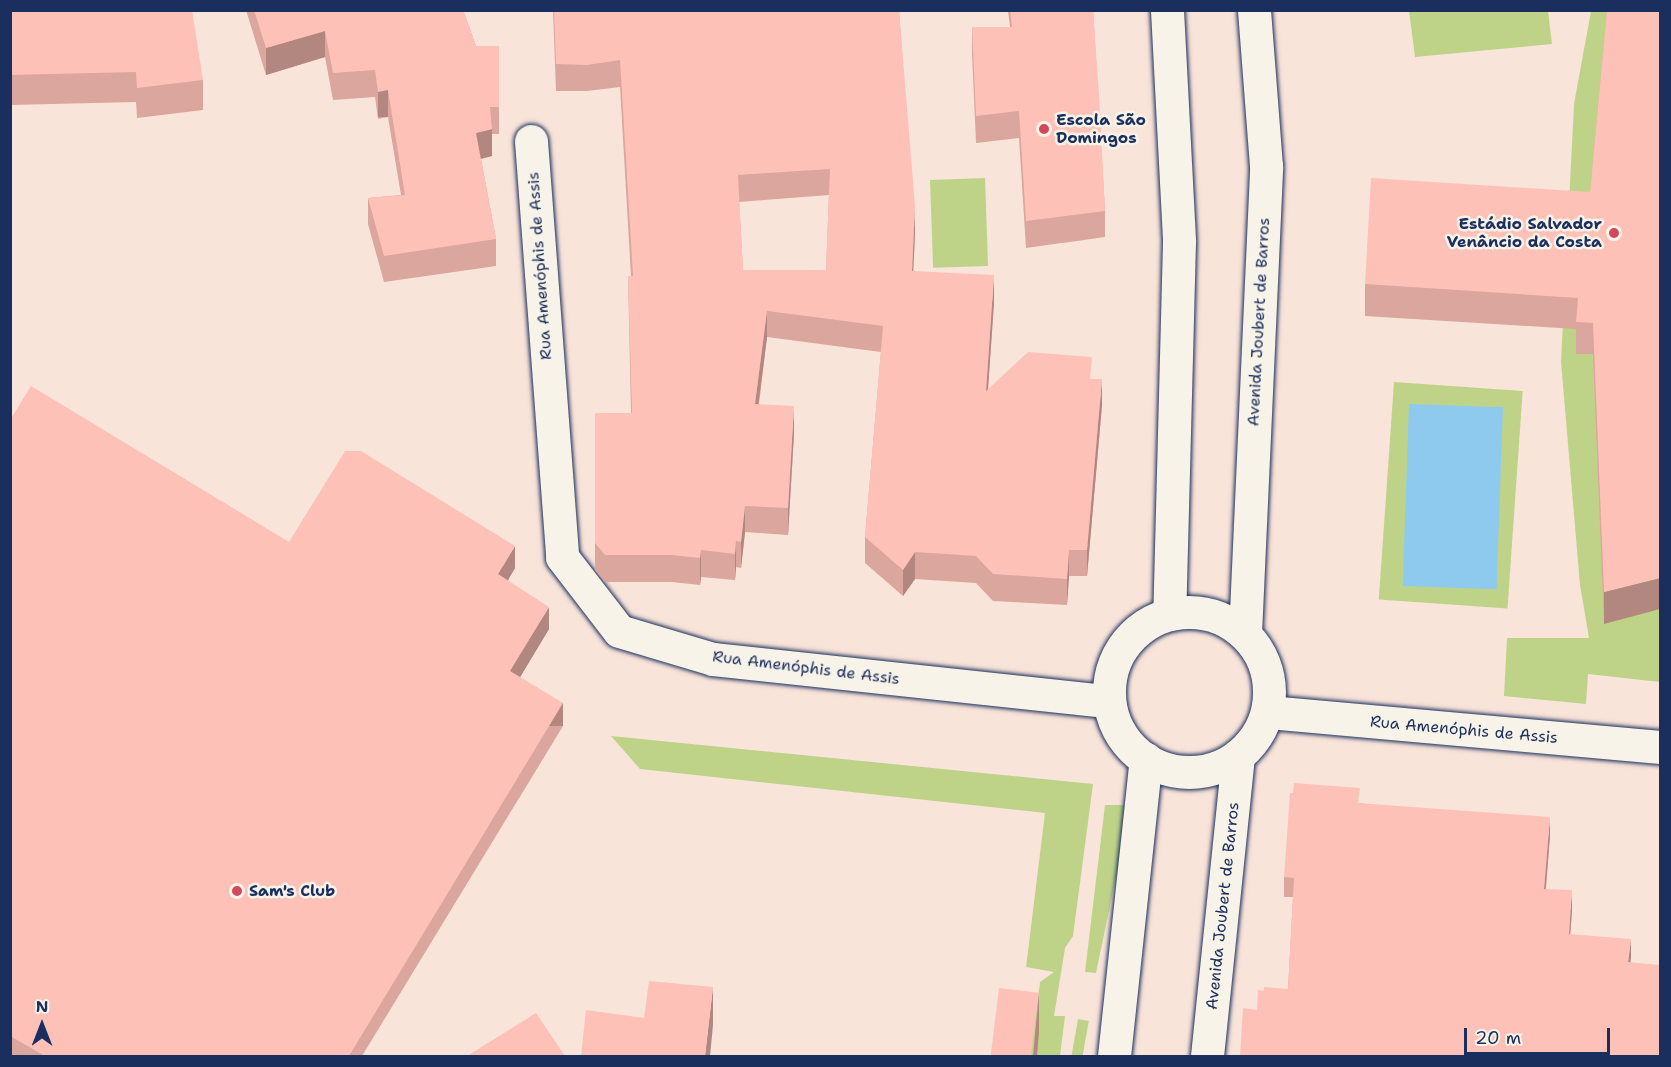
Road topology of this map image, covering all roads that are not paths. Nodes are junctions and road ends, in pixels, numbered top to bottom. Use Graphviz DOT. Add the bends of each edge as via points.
graph roads {
  1 [pos="1167,10"];
  2 [pos="1254,10"];
  3 [pos="531,141"];
  4 [pos="1169,614"];
  5 [pos="1245,634"];
  6 [pos="1109,701"];
  7 [pos="1268,712"];
  8 [pos="1660,747"];
  9 [pos="1238,756"];
  10 [pos="1146,759"];
  11 [pos="1114,1056"];
  12 [pos="1207,1056"];
  1 -- 4 [label="street" via="1179,242"];
  2 -- 5 [label="street, Avenida Joubert de Barros" via="1266,166"];
  3 -- 6 [label="street, Rua Amenóphis de Assis" via="562,557 619,631 713,659"];
  4 -- 5 [label="street" via="1196,612 1223,619"];
  4 -- 6 [label="street" via="1143,626 1123,646 1111,672"];
  5 -- 7 [label="street" via="1262,657 1269,684"];
  6 -- 10 [label="street" via="1115,724 1128,744"];
  7 -- 8 [label="street, Rua Amenóphis de Assis"];
  7 -- 9 [label="street" via="1256,736"];
  9 -- 10 [label="street" via="1217,768 1192,772 1168,769"];
  9 -- 12 [label="street, Avenida Joubert de Barros"];
  10 -- 11 [label="street"];
}
